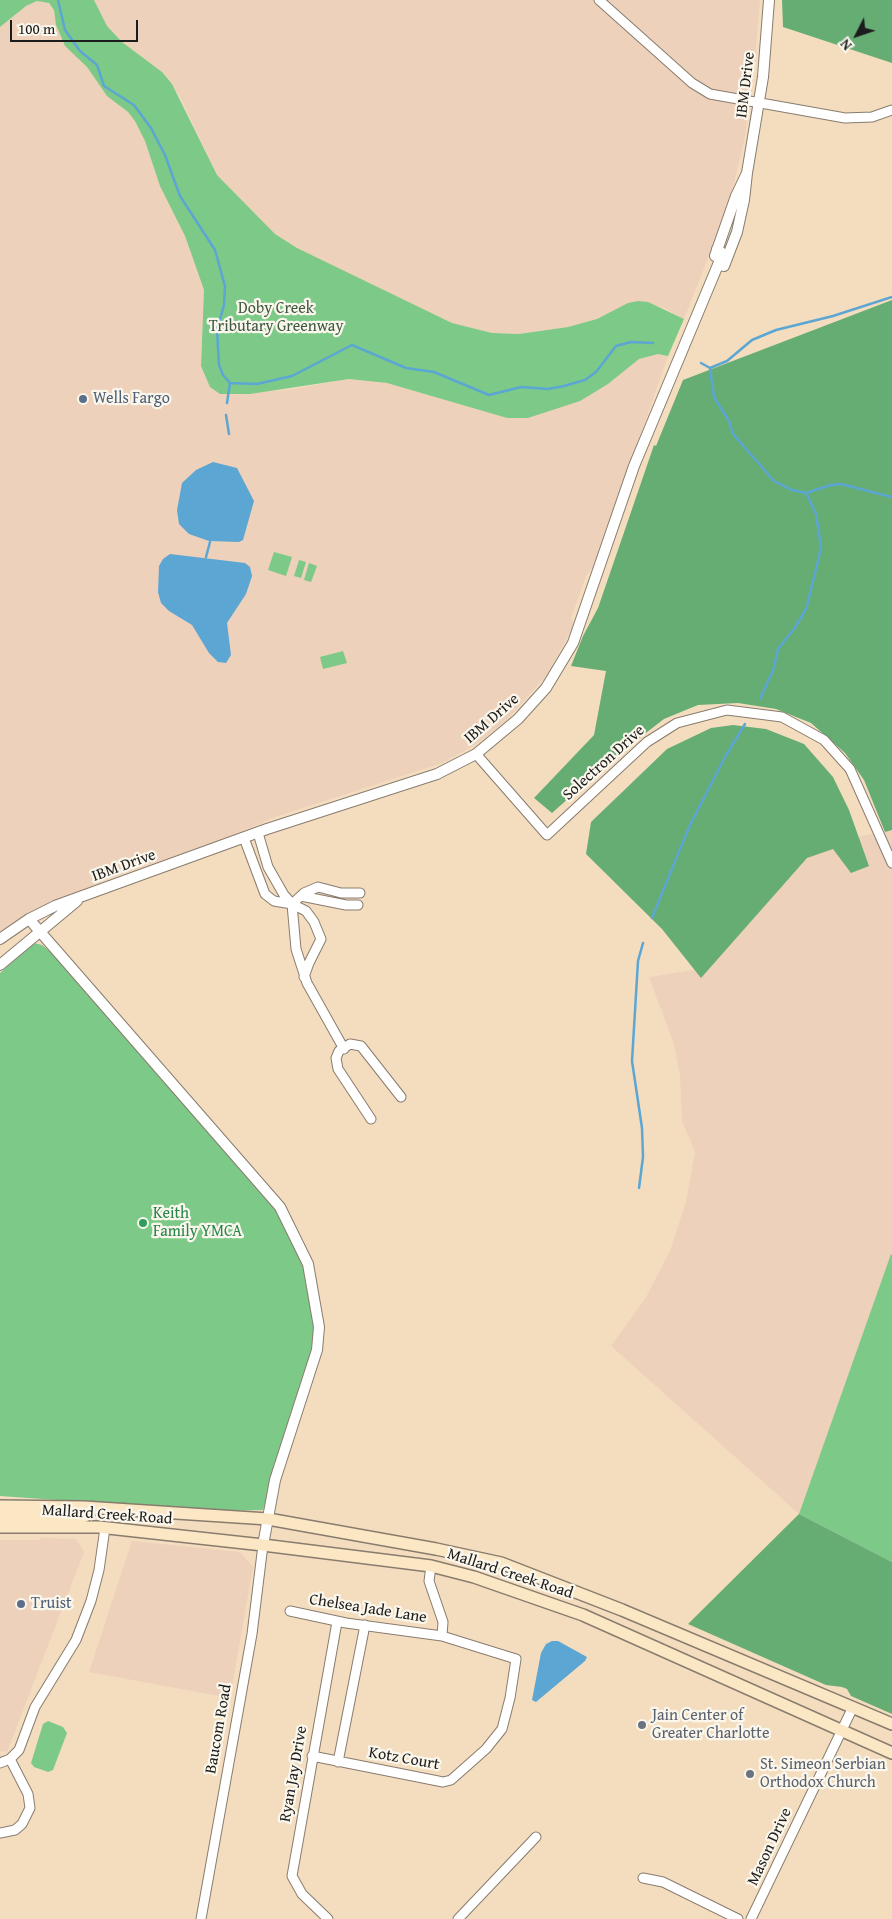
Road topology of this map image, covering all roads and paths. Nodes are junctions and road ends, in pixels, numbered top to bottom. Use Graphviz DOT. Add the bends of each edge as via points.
graph roads {
  1 [pos="599,0"];
  2 [pos="769,0"];
  3 [pos="759,104"];
  4 [pos="892,110"];
  5 [pos="747,173"];
  6 [pos="694,321"];
  7 [pos="476,754"];
  8 [pos="258,833"];
  9 [pos="244,838"];
  10 [pos="892,863"];
  11 [pos="338,891"];
  12 [pos="360,893"];
  13 [pos="301,896"];
  14 [pos="79,899"];
  15 [pos="332,902"];
  16 [pos="292,904"];
  17 [pos="358,905"];
  18 [pos="29,919"];
  19 [pos="39,932"];
  20 [pos="0,939"];
  21 [pos="0,965"];
  22 [pos="304,977"];
  23 [pos="344,1049"];
  24 [pos="402,1097"];
  25 [pos="371,1119"];
  26 [pos="0,1506"];
  27 [pos="95,1508"];
  28 [pos="0,1516"];
  29 [pos="268,1519"];
  30 [pos="0,1527"];
  31 [pos="105,1528"];
  32 [pos="263,1545"];
  33 [pos="431,1566"];
  34 [pos="290,1611"];
  35 [pos="337,1622"];
  36 [pos="365,1625"];
  37 [pos="442,1636"];
  38 [pos="853,1707"];
  39 [pos="892,1724"];
  40 [pos="842,1731"];
  41 [pos="892,1753"];
  42 [pos="312,1756"];
  43 [pos="10,1760"];
  44 [pos="338,1762"];
  45 [pos="0,1763"];
  46 [pos="0,1833"];
  47 [pos="536,1837"];
  48 [pos="643,1878"];
  49 [pos="202,1919"];
  50 [pos="328,1919"];
  51 [pos="458,1919"];
  52 [pos="738,1919"];
  53 [pos="751,1919"];
  1 -- 3 [label="street" via="696,87 718,97"];
  2 -- 3 [label="street, IBM Drive"];
  3 -- 4 [label="street" via="845,118 872,117"];
  3 -- 5 [label="street, IBM Drive"];
  5 -- 6 [label="street, IBM Drive" via="696,303"];
  5 -- 6 [label="street, IBM Drive" via="744,200 733,241 710,298"];
  6 -- 7 [label="street, IBM Drive" via="634,466 567,654 537,700"];
  7 -- 8 [label="street, IBM Drive" via="436,774"];
  7 -- 10 [label="street, Solectron Drive" via="547,835 647,742 677,722 727,710 782,717 824,740 850,769"];
  8 -- 9 [label="street, IBM Drive"];
  8 -- 16 [label="street" via="268,867"];
  9 -- 14 [label="street, IBM Drive"];
  9 -- 16 [label="street" via="266,894 274,900"];
  11 -- 12 [label="street"];
  11 -- 13 [label="street" via="318,887"];
  11 -- 15 [label="street"];
  13 -- 15 [label="street"];
  13 -- 16 [label="street"];
  14 -- 18 [label="street, IBM Drive"];
  14 -- 19 [label="street, IBM Drive"];
  15 -- 17 [label="street"];
  16 -- 22 [label="street" via="296,949"];
  16 -- 22 [label="street" via="306,911 321,939"];
  18 -- 19 [label="street"];
  18 -- 20 [label="street, IBM Drive"];
  19 -- 21 [label="street, IBM Drive"];
  19 -- 29 [label="street" via="275,1201 308,1264 319,1327 317,1350 275,1480"];
  22 -- 23 [label="street"];
  23 -- 24 [label="street" via="355,1044 366,1050"];
  23 -- 25 [label="street" via="336,1058 338,1069"];
  26 -- 27 [label="main road, Mallard Creek Road"];
  27 -- 28 [label="main road" via="85,1516"];
  27 -- 29 [label="main road, Mallard Creek Road"];
  29 -- 32 [label="street"];
  29 -- 38 [label="main road, Mallard Creek Road" via="436,1548 502,1563"];
  30 -- 31 [label="main road, Mallard Creek Road" via="63,1525"];
  31 -- 32 [label="main road, Mallard Creek Road"];
  31 -- 43 [label="street" via="99,1570 82,1626 35,1707 19,1750"];
  32 -- 33 [label="main road, Mallard Creek Road"];
  32 -- 49 [label="street, Baucom Road" via="252,1634"];
  33 -- 37 [label="street" via="429,1582 443,1622"];
  33 -- 40 [label="main road, Mallard Creek Road" via="516,1590 583,1616"];
  34 -- 35 [label="street, Chelsea Jade Lane"];
  35 -- 36 [label="street, Chelsea Jade Lane"];
  35 -- 42 [label="street, Ryan Jay Drive"];
  36 -- 37 [label="street, Chelsea Jade Lane"];
  36 -- 44 [label="street"];
  37 -- 44 [label="street, Kotz Court" via="516,1659 506,1718 497,1737 460,1773 444,1782"];
  38 -- 39 [label="main road, Mallard Creek Road"];
  38 -- 40 [label="street, Mason Drive"];
  40 -- 41 [label="main road, Mallard Creek Road"];
  40 -- 53 [label="street, Mason Drive"];
  42 -- 44 [label="street, Kotz Court"];
  42 -- 50 [label="street, Ryan Jay Drive" via="292,1876 302,1894"];
  43 -- 45 [label="street"];
  43 -- 46 [label="street" via="28,1794 30,1808 15,1830"];
  47 -- 51 [label="street"];
  48 -- 52 [label="street" via="663,1882"];
}
